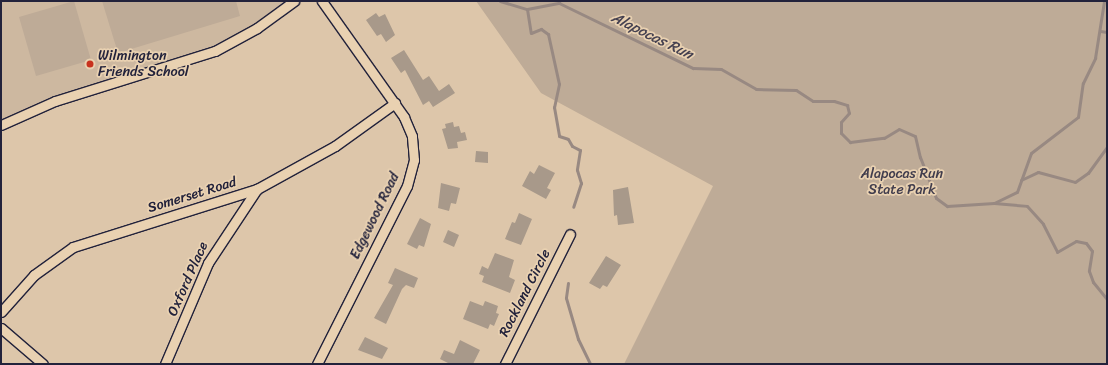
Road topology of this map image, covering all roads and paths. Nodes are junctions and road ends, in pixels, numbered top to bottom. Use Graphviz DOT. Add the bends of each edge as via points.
graph roads {
  1 [pos="294,1"];
  2 [pos="322,1"];
  3 [pos="395,104"];
  4 [pos="1,125"];
  5 [pos="257,189"];
  6 [pos="570,234"];
  7 [pos="1,312"];
  8 [pos="1,328"];
  9 [pos="43,364"];
  10 [pos="165,364"];
  11 [pos="317,364"];
  12 [pos="506,364"];
  1 -- 4 [label="street" via="257,28 215,51 55,101"];
  2 -- 3 [label="street, Edgewood Road"];
  3 -- 5 [label="street, Somerset Road" via="335,146"];
  3 -- 11 [label="street, Edgewood Road" via="412,136 412,171"];
  5 -- 7 [label="street, Somerset Road" via="73,247 34,275"];
  5 -- 10 [label="street, Oxford Place" via="208,262"];
  6 -- 12 [label="street, Rockland Circle"];
  8 -- 9 [label="street"];
}
